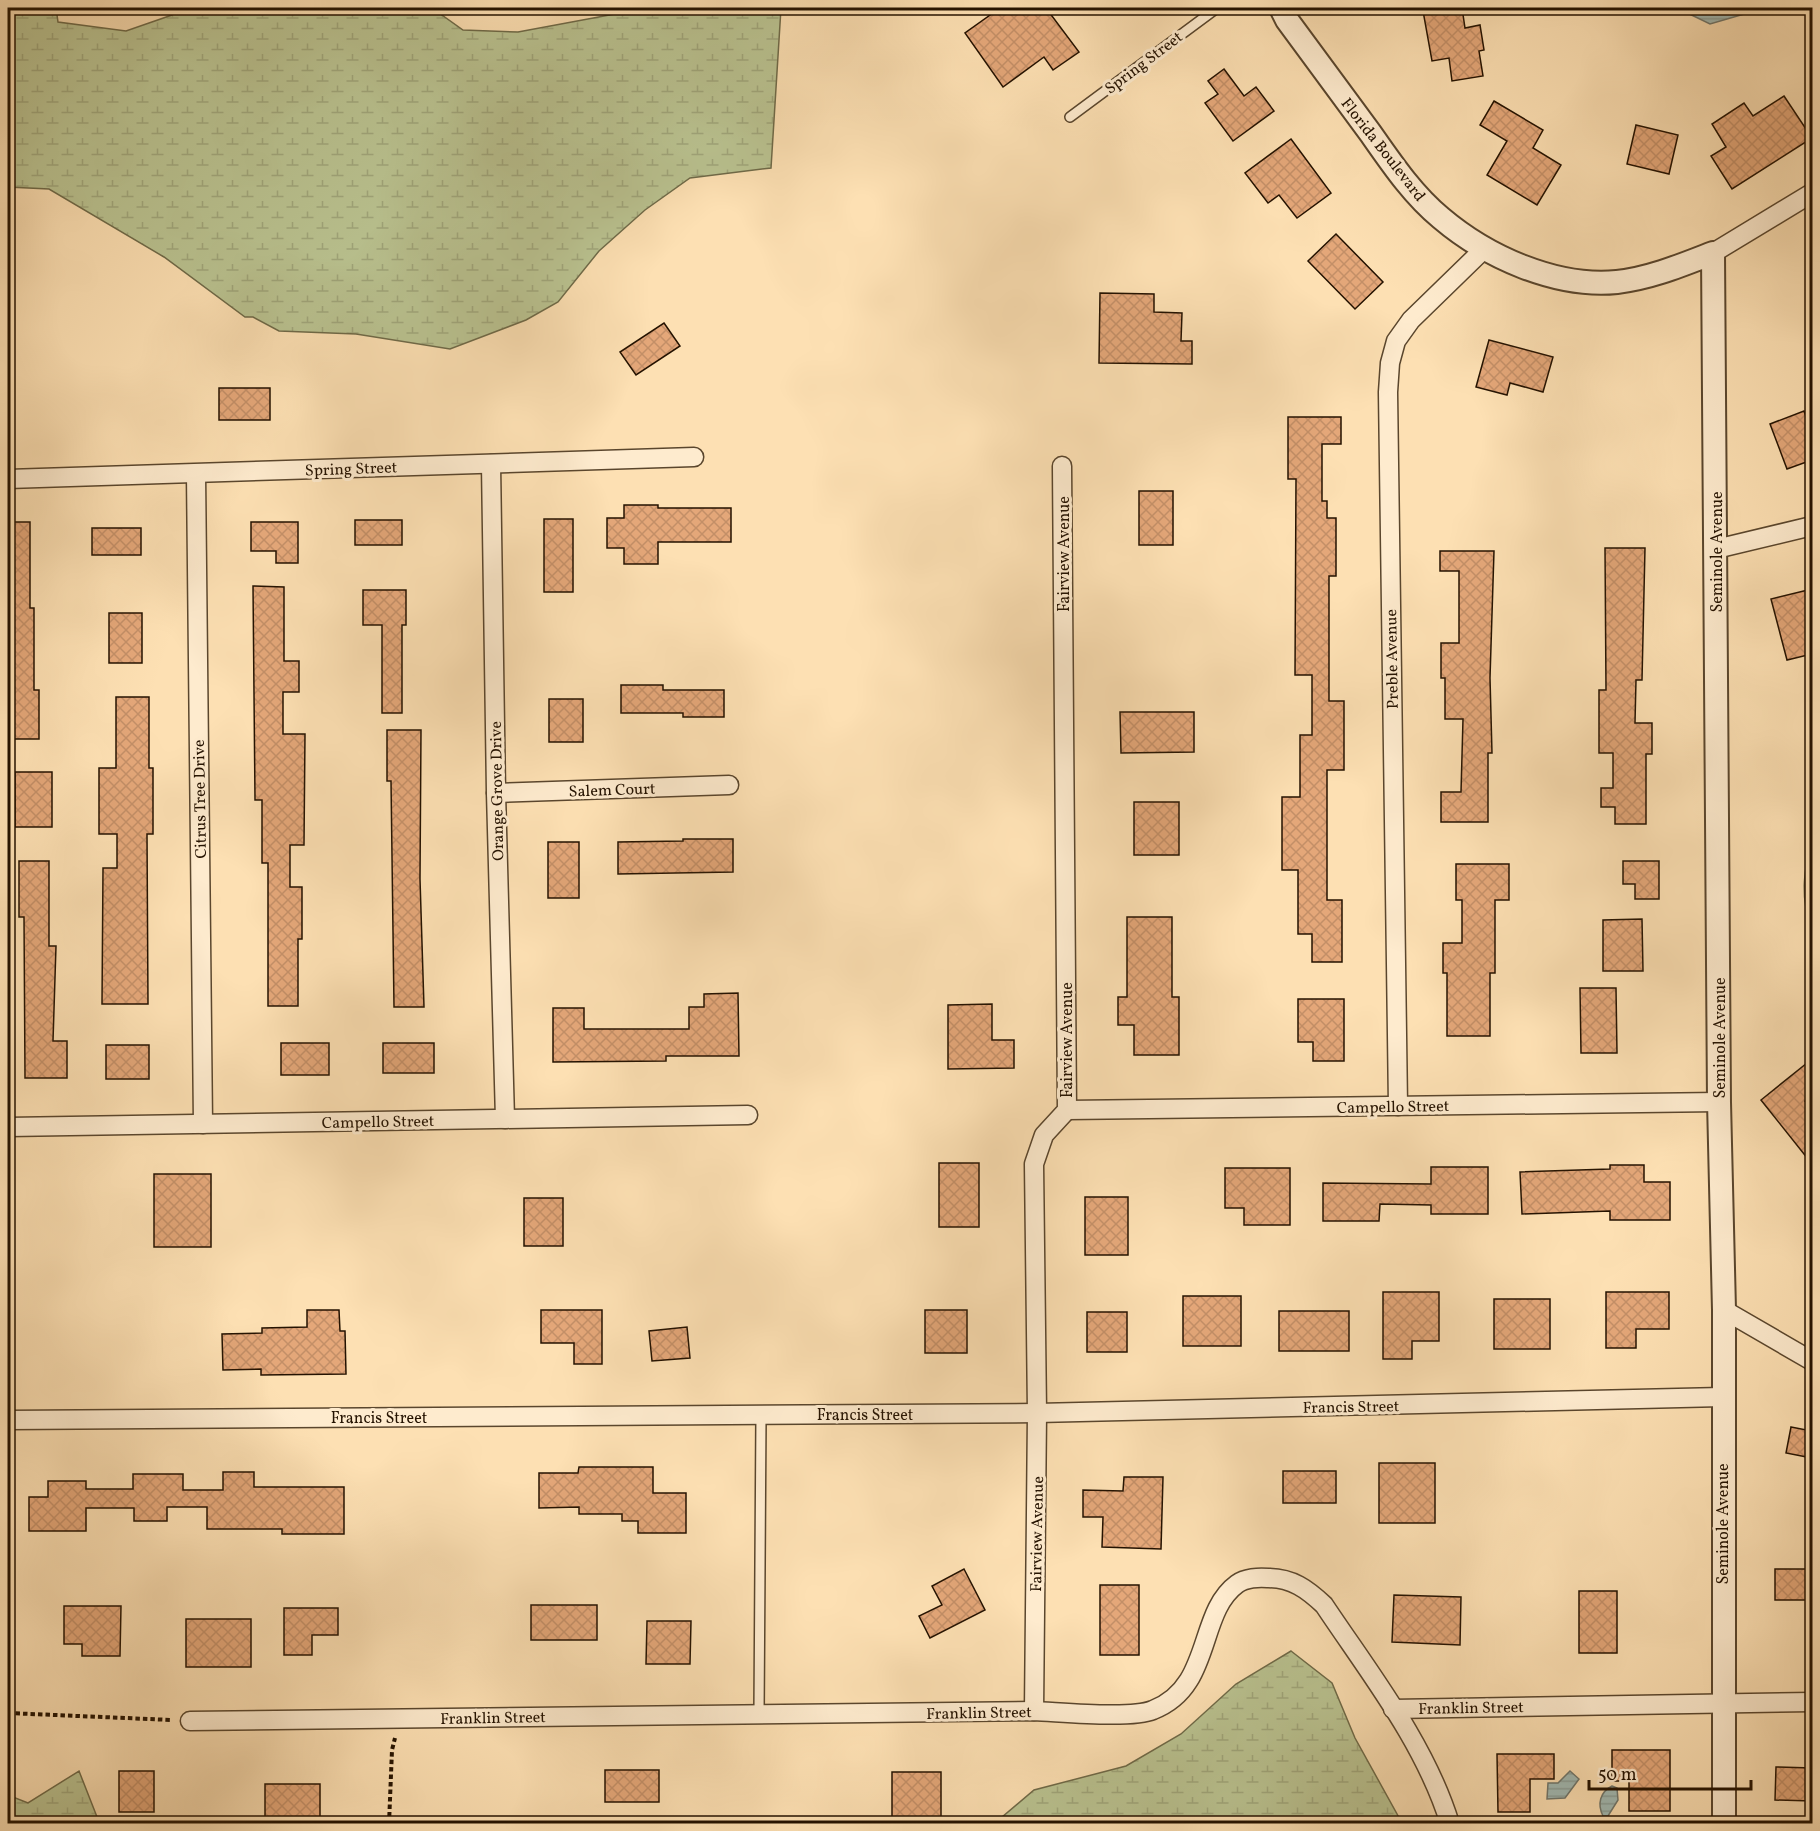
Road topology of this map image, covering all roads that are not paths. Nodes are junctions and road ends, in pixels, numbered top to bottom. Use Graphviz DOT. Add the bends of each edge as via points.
graph roads {
  1 [pos="1217,8"];
  2 [pos="1281,8"];
  3 [pos="1070,117"];
  4 [pos="1812,193"];
  5 [pos="1485,248"];
  6 [pos="1713,253"];
  7 [pos="694,457"];
  8 [pos="491,464"];
  9 [pos="1062,466"];
  10 [pos="196,474"];
  11 [pos="8,479"];
  12 [pos="1812,526"];
  13 [pos="1716,549"];
  14 [pos="729,785"];
  15 [pos="496,793"];
  16 [pos="1719,1102"];
  17 [pos="1398,1106"];
  18 [pos="1067,1110"];
  19 [pos="748,1115"];
  20 [pos="506,1119"];
  21 [pos="203,1124"];
  22 [pos="8,1128"];
  23 [pos="1724,1310"];
  24 [pos="1812,1361"];
  25 [pos="1722,1397"];
  26 [pos="1037,1413"];
  27 [pos="761,1415"];
  28 [pos="8,1420"];
  29 [pos="1812,1702"];
  30 [pos="1722,1703"];
  31 [pos="1393,1709"];
  32 [pos="1034,1711"];
  33 [pos="759,1714"];
  34 [pos="190,1721"];
  35 [pos="1450,1824"];
  36 [pos="1724,1824"];
  1 -- 3 [label="lane, Spring Street"];
  2 -- 5 [label="street, Florida Boulevard" via="1406,183 1441,219"];
  4 -- 6 [label="street, Florida Boulevard"];
  5 -- 6 [label="street, Florida Boulevard" via="1518,266 1561,279 1616,282 1659,274"];
  5 -- 17 [label="street, Preble Avenue" via="1411,320 1396,341 1390,363"];
  6 -- 13 [label="street, Seminole Avenue"];
  7 -- 8 [label="street, Spring Street"];
  8 -- 10 [label="street, Spring Street"];
  8 -- 15 [label="street, Orange Grove Drive"];
  9 -- 18 [label="street, Fairview Avenue"];
  10 -- 11 [label="street, Spring Street"];
  10 -- 21 [label="street, Citrus Tree Drive"];
  12 -- 13 [label="street"];
  13 -- 16 [label="street, Seminole Avenue"];
  14 -- 15 [label="street, Salem Court"];
  15 -- 20 [label="street, Orange Grove Drive"];
  16 -- 17 [label="street, Campello Street"];
  16 -- 23 [label="street, Seminole Avenue"];
  17 -- 18 [label="street, Campello Street"];
  18 -- 26 [label="street, Fairview Avenue" via="1044,1136 1034,1164"];
  19 -- 20 [label="street, Campello Street"];
  20 -- 21 [label="street, Campello Street"];
  21 -- 22 [label="street, Campello Street"];
  23 -- 24 [label="street"];
  23 -- 25 [label="street, Seminole Avenue"];
  25 -- 26 [label="street, Francis Street"];
  25 -- 30 [label="street, Seminole Avenue"];
  26 -- 27 [label="street, Francis Street"];
  26 -- 32 [label="street, Fairview Avenue"];
  27 -- 28 [label="street, Francis Street"];
  27 -- 33 [label="lane"];
  29 -- 30 [label="street, Franklin Street"];
  30 -- 31 [label="street, Franklin Street"];
  30 -- 36 [label="street, Seminole Avenue"];
  31 -- 32 [label="street, Franklin Street" via="1324,1605 1305,1587 1280,1578 1258,1577 1239,1582 1226,1594 1193,1676 1177,1695 1153,1710"];
  31 -- 35 [label="street" via="1423,1758"];
  32 -- 33 [label="street, Franklin Street"];
  33 -- 34 [label="street, Franklin Street"];
}
